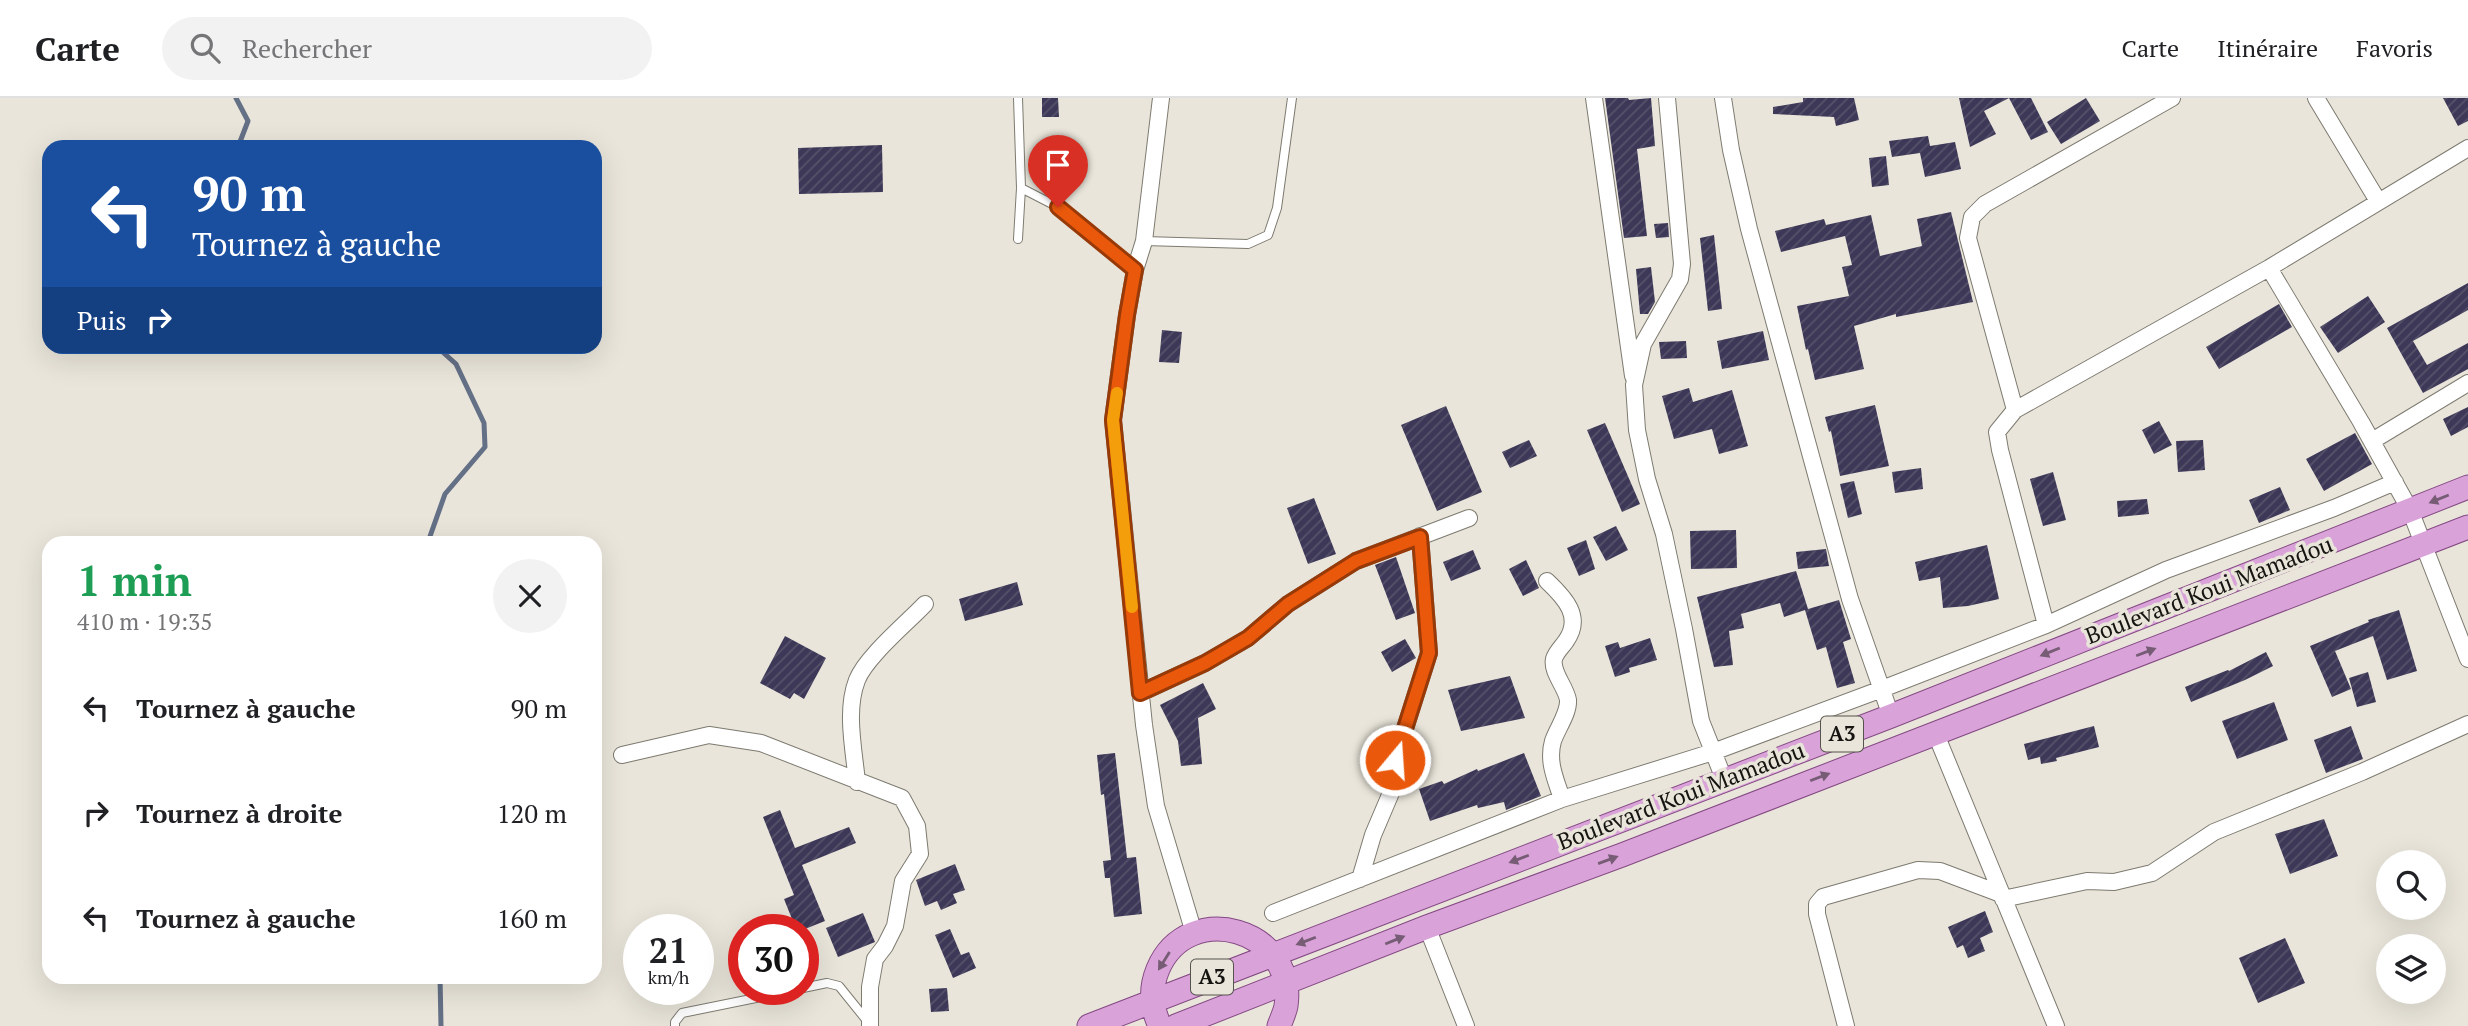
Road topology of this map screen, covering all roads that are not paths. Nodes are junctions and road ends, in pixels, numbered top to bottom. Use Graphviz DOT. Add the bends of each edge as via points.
graph roads {
  1 [pos="1017,98"];
  2 [pos="1161,98"];
  3 [pos="1292,98"];
  4 [pos="1594,98"];
  5 [pos="1667,98"];
  6 [pos="1723,98"];
  7 [pos="2172,98"];
  8 [pos="2316,98"];
  9 [pos="2468,148"];
  10 [pos="1020,188"];
  11 [pos="2378,201"];
  12 [pos="1018,239"];
  13 [pos="1144,241"];
  14 [pos="2269,268"];
  15 [pos="1135,270"];
  16 [pos="2468,383"];
  17 [pos="1634,385"];
  18 [pos="2015,410"];
  19 [pos="2372,441"];
  20 [pos="2395,482"];
  21 [pos="2468,487"];
  22 [pos="2410,510"];
  23 [pos="1469,517"];
  24 [pos="2468,527"];
  25 [pos="1420,537"];
  26 [pos="2424,545"];
  27 [pos="1547,582"];
  28 [pos="925,604"];
  29 [pos="2046,625"];
  30 [pos="2468,659"];
  31 [pos="1882,689"];
  32 [pos="1140,693"];
  33 [pos="1891,716"];
  34 [pos="2468,724"];
  35 [pos="1935,732"];
  36 [pos="1713,752"];
  37 [pos="622,755"];
  38 [pos="1724,779"];
  39 [pos="857,782"];
  40 [pos="1562,799"];
  41 [pos="1360,879"];
  42 [pos="2002,897"];
  43 [pos="1273,913"];
  44 [pos="1427,927"];
  45 [pos="1194,933"];
  46 [pos="1273,954"];
  47 [pos="1286,984"];
  48 [pos="819,985"];
  49 [pos="1152,1001"];
  50 [pos="728,1003"];
  51 [pos="870,1025"];
  52 [pos="675,1026"];
  53 [pos="1088,1026"];
  54 [pos="1160,1026"];
  55 [pos="1176,1026"];
  56 [pos="1279,1026"];
  57 [pos="1466,1026"];
  58 [pos="1846,1026"];
  59 [pos="2056,1026"];
  1 -- 10 [label="lane"];
  2 -- 13 [label="street"];
  3 -- 13 [label="lane" via="1277,208 1268,235 1248,244"];
  4 -- 17 [label="street"];
  5 -- 17 [label="street" via="1681,279 1643,344"];
  6 -- 31 [label="street" via="1749,229 1850,598"];
  7 -- 18 [label="street" via="1985,204 1972,217 1968,238"];
  8 -- 11 [label="street"];
  9 -- 11 [label="street"];
  10 -- 12 [label="lane"];
  10 -- 15 [label="lane" via="1058,207"];
  11 -- 14 [label="street"];
  13 -- 15 [label="street"];
  14 -- 18 [label="street"];
  14 -- 19 [label="street"];
  15 -- 32 [label="street" via="1113,420"];
  16 -- 19 [label="street"];
  17 -- 36 [label="street" via="1647,479 1664,534 1701,721"];
  18 -- 29 [label="street" via="1997,432"];
  19 -- 20 [label="street"];
  20 -- 22 [label="street"];
  20 -- 29 [label="street" via="2166,570"];
  21 -- 22 [label="main road, Boulevard Koui Mamadou / A3, one-way"];
  22 -- 26 [label="street"];
  22 -- 33 [label="main road, Boulevard Koui Mamadou / A3, one-way"];
  23 -- 25 [label="street"];
  24 -- 26 [label="main road, Boulevard Koui Mamadou / A3"];
  25 -- 32 [label="street" via="1356,561 1288,604 1248,638"];
  25 -- 41 [label="street" via="1429,653 1395,760 1393,788"];
  26 -- 30 [label="street"];
  35 -- 26 [label="main road, Boulevard Koui Mamadou / A3, one-way"];
  27 -- 40 [label="street" via="1565,598 1574,625 1554,657 1568,700 1552,743 1550,763"];
  28 -- 39 [label="street" via="866,664 857,680 851,708"];
  29 -- 31 [label="street"];
  31 -- 33 [label="street"];
  31 -- 36 [label="street"];
  32 -- 45 [label="street" via="1156,806"];
  33 -- 38 [label="main road, Boulevard Koui Mamadou / A3"];
  34 -- 42 [label="street" via="2214,832 2152,873"];
  35 -- 42 [label="street"];
  44 -- 35 [label="main road, Boulevard Koui Mamadou / A3, one-way"];
  36 -- 38 [label="street"];
  36 -- 40 [label="street"];
  37 -- 39 [label="street" via="709,735 761,743"];
  38 -- 46 [label="main road, Boulevard Koui Mamadou / A3, one-way"];
  39 -- 51 [label="street" via="902,798 920,836 920,854 903,881 895,926 875,959"];
  40 -- 41 [label="street"];
  41 -- 43 [label="street"];
  42 -- 58 [label="street" via="1940,872 1918,870 1823,897 1816,914"];
  42 -- 59 [label="street"];
  47 -- 44 [label="main road, Boulevard Koui Mamadou / A3, one-way"];
  44 -- 57 [label="street"];
  45 -- 46 [label="main road, A3" via="1215,928 1237,930"];
  45 -- 49 [label="main road, A3, one-way" via="1162,960"];
  46 -- 47 [label="main road"];
  46 -- 49 [label="main road, Boulevard Koui Mamadou / A3"];
  47 -- 55 [label="main road, Boulevard Koui Mamadou / A3"];
  47 -- 56 [label="main road" via="1286,1007"];
  48 -- 51 [label="lane" via="839,986"];
  49 -- 53 [label="main road, Boulevard Koui Mamadou / A3"];
  49 -- 54 [label="main road, A3"];
  50 -- 52 [label="lane" via="682,1013"];
}
